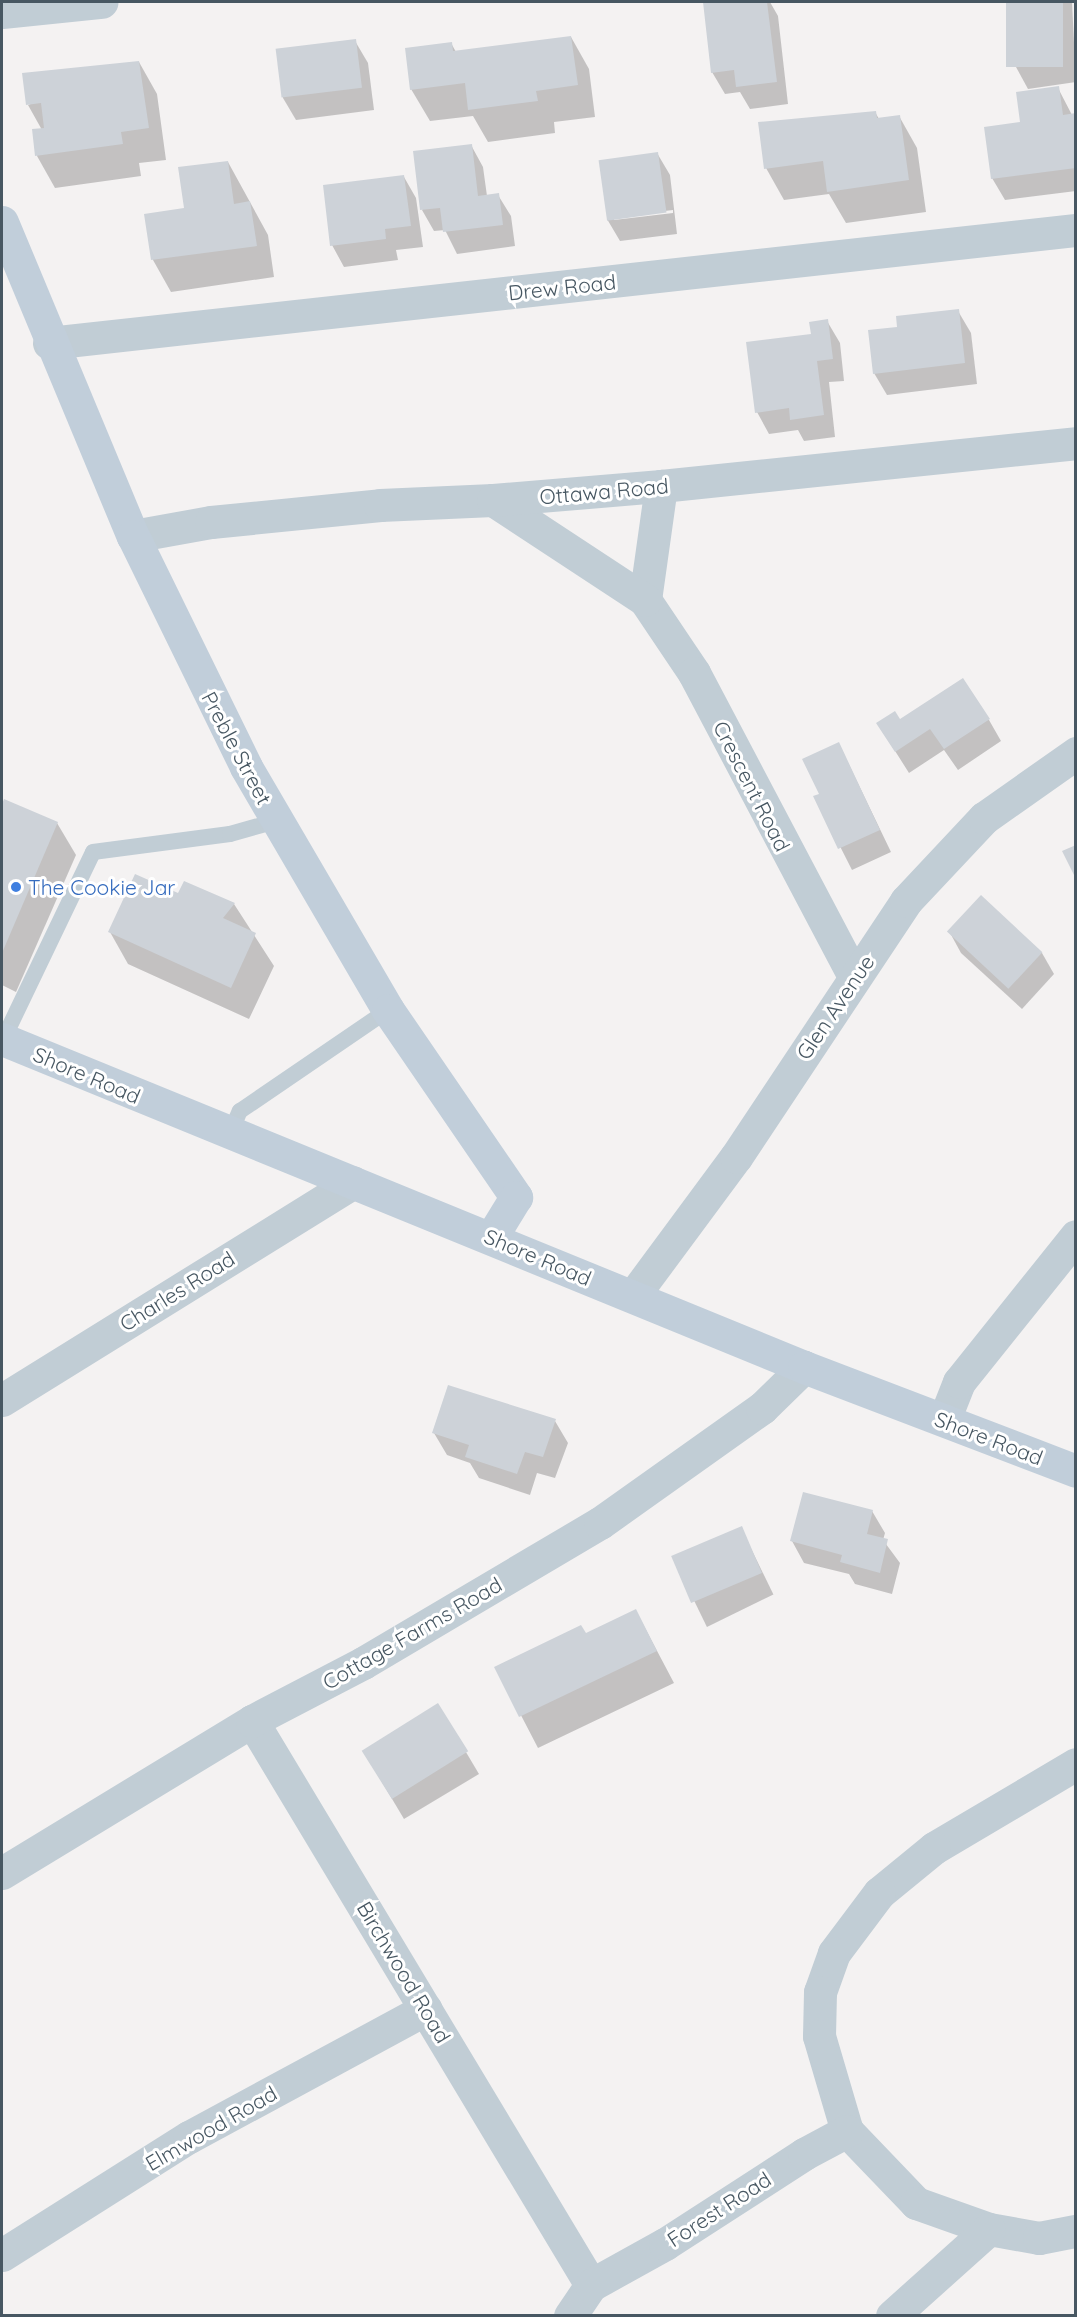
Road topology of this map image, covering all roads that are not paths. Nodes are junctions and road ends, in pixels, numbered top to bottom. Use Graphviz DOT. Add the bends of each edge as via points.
graph roads {
  1 [pos="101,2"];
  2 [pos="2,12"];
  3 [pos="2,222"];
  4 [pos="1076,231"];
  5 [pos="49,343"];
  6 [pos="1076,443"];
  7 [pos="661,486"];
  8 [pos="493,500"];
  9 [pos="133,536"];
  10 [pos="645,600"];
  11 [pos="1076,753"];
  12 [pos="276,821"];
  13 [pos="854,976"];
  14 [pos="388,1010"];
  15 [pos="2,1040"];
  16 [pos="230,1134"];
  17 [pos="353,1182"];
  18 [pos="1076,1236"];
  19 [pos="491,1238"];
  20 [pos="633,1296"];
  21 [pos="804,1367"];
  22 [pos="2,1400"];
  23 [pos="944,1420"];
  24 [pos="1076,1472"];
  25 [pos="252,1721"];
  26 [pos="1076,1764"];
  27 [pos="2,1873"];
  28 [pos="426,2009"];
  29 [pos="847,2131"];
  30 [pos="989,2229"];
  31 [pos="1076,2231"];
  32 [pos="2,2255"];
  33 [pos="591,2285"];
  34 [pos="570,2316"];
  35 [pos="892,2316"];
  1 -- 2 [label="street"];
  3 -- 5 [label="street, Preble Street"];
  4 -- 5 [label="street, Drew Road"];
  5 -- 9 [label="street, Preble Street"];
  6 -- 7 [label="street, Ottawa Road"];
  7 -- 8 [label="street, Ottawa Road"];
  7 -- 10 [label="street"];
  8 -- 9 [label="street, Ottawa Road" via="380,505 211,522"];
  8 -- 10 [label="street, Crescent Road"];
  9 -- 12 [label="street, Preble Street" via="178,633"];
  10 -- 13 [label="street, Crescent Road" via="694,673"];
  11 -- 13 [label="street, Glen Avenue" via="984,818 906,901"];
  12 -- 14 [label="street, Preble Street"];
  12 -- 15 [label="lane" via="230,834 93,852"];
  13 -- 20 [label="street, Glen Avenue" via="736,1157"];
  14 -- 16 [label="lane" via="240,1111"];
  14 -- 19 [label="street, Preble Street" via="516,1197"];
  15 -- 16 [label="street, Shore Road"];
  16 -- 17 [label="street, Shore Road"];
  17 -- 19 [label="street, Shore Road"];
  17 -- 22 [label="street, Charles Road"];
  18 -- 23 [label="street" via="959,1382"];
  19 -- 20 [label="street, Shore Road"];
  20 -- 21 [label="street, Shore Road"];
  21 -- 23 [label="street, Shore Road"];
  21 -- 25 [label="street, Cottage Farms Road" via="762,1408 600,1523 363,1664"];
  23 -- 24 [label="street, Shore Road"];
  25 -- 27 [label="street, Cottage Farms Road"];
  25 -- 28 [label="street, Birchwood Road"];
  26 -- 29 [label="street" via="934,1848 879,1893 834,1953 820,1992 819,2036"];
  28 -- 32 [label="street, Elmwood Road" via="189,2137"];
  28 -- 33 [label="street, Birchwood Road"];
  29 -- 30 [label="street" via="916,2203"];
  29 -- 33 [label="street, Forest Road" via="804,2154 665,2244"];
  30 -- 31 [label="street" via="1039,2238"];
  30 -- 35 [label="street"];
  33 -- 34 [label="street, Forest Road"];
}
